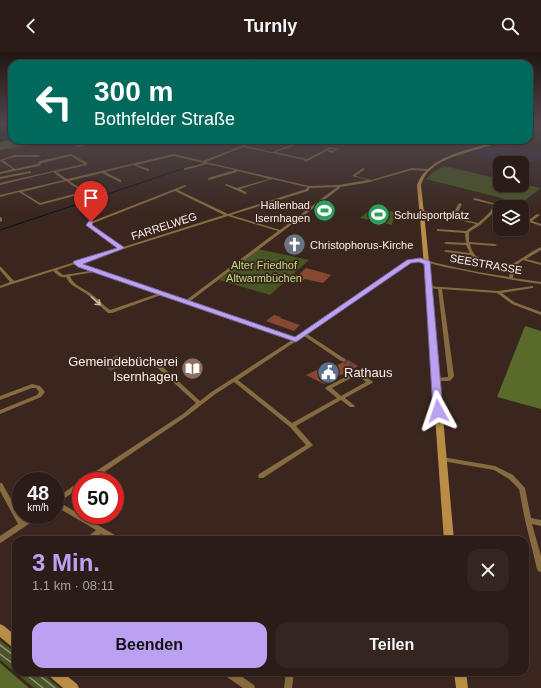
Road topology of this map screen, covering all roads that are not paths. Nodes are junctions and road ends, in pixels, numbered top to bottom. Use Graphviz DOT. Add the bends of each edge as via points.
graph roads {
  1 [pos="39,156"];
  2 [pos="68,156"];
  3 [pos="72,156"];
  4 [pos="171,156"];
  5 [pos="177,156"];
  6 [pos="219,156"];
  7 [pos="287,156"];
  8 [pos="316,156"];
  9 [pos="458,156"];
  10 [pos="203,162"];
  11 [pos="208,163"];
  12 [pos="134,165"];
  13 [pos="24,168"];
  14 [pos="185,169"];
  15 [pos="363,169"];
  16 [pos="14,170"];
  17 [pos="148,170"];
  18 [pos="237,170"];
  19 [pos="428,170"];
  20 [pos="30,172"];
  21 [pos="54,172"];
  22 [pos="102,172"];
  23 [pos="0,173"];
  24 [pos="37,176"];
  25 [pos="1,178"];
  26 [pos="209,179"];
  27 [pos="272,179"];
  28 [pos="68,180"];
  29 [pos="120,181"];
  30 [pos="372,181"];
  31 [pos="0,184"];
  32 [pos="226,185"];
  33 [pos="186,186"];
  34 [pos="338,186"];
  35 [pos="309,187"];
  36 [pos="237,189"];
  37 [pos="175,190"];
  38 [pos="20,192"];
  39 [pos="245,193"];
  40 [pos="0,196"];
  41 [pos="474,199"];
  42 [pos="460,204"];
  43 [pos="493,204"];
  44 [pos="422,211"];
  45 [pos="493,212"];
  46 [pos="227,215"];
  47 [pos="538,215"];
  48 [pos="454,217"];
  49 [pos="529,221"];
  50 [pos="479,224"];
  51 [pos="541,225"];
  52 [pos="438,230"];
  53 [pos="281,231"];
  54 [pos="467,232"];
  55 [pos="446,243"];
  56 [pos="468,244"];
  57 [pos="495,245"];
  58 [pos="122,248"];
  59 [pos="541,248"];
  60 [pos="446,251"];
  61 [pos="470,254"];
  62 [pos="524,259"];
  63 [pos="76,263"];
  64 [pos="427,263"];
  65 [pos="541,264"];
  66 [pos="512,265"];
  67 [pos="0,268"];
  68 [pos="54,270"];
  69 [pos="96,271"];
  70 [pos="68,276"];
  71 [pos="511,278"];
  72 [pos="13,283"];
  73 [pos="541,283"];
  74 [pos="0,287"];
  75 [pos="429,287"];
  76 [pos="532,287"];
  77 [pos="440,288"];
  78 [pos="498,292"];
  79 [pos="161,294"];
  80 [pos="186,302"];
  81 [pos="541,314"];
  82 [pos="304,334"];
  83 [pos="296,340"];
  84 [pos="153,360"];
  85 [pos="343,360"];
  86 [pos="435,379"];
  87 [pos="235,380"];
  88 [pos="0,398"];
  89 [pos="341,398"];
  90 [pos="199,404"];
  91 [pos="352,406"];
  92 [pos="0,412"];
  93 [pos="292,426"];
  94 [pos="442,459"];
  95 [pos="100,472"];
  96 [pos="261,476"];
  97 [pos="0,485"];
  98 [pos="64,508"];
  99 [pos="528,520"];
  100 [pos="541,523"];
  101 [pos="22,525"];
  102 [pos="101,530"];
  103 [pos="93,536"];
  104 [pos="111,536"];
  105 [pos="449,536"];
  106 [pos="0,540"];
  107 [pos="541,569"];
  108 [pos="0,630"];
  109 [pos="12,640"];
  110 [pos="58,676"];
  111 [pos="233,676"];
  112 [pos="290,676"];
  113 [pos="460,676"];
  114 [pos="73,688"];
  115 [pos="251,688"];
  116 [pos="288,688"];
  117 [pos="462,688"];
  1 -- 16 [label="street" via="10,158 4,162"];
  2 -- 13 [label="street"];
  3 -- 21 [label="street" via="86,164"];
  4 -- 12 [label="street"];
  5 -- 10 [label="street"];
  6 -- 10 [label="street"];
  7 -- 8 [label="street" via="301,159 298,160 303,162"];
  9 -- 19 [label="main road"];
  10 -- 11 [label="street"];
  11 -- 14 [label="street"];
  11 -- 18 [label="street"];
  12 -- 17 [label="street"];
  12 -- 22 [label="street"];
  13 -- 16 [label="street"];
  13 -- 20 [label="street"];
  15 -- 30 [label="street" via="353,176"];
  16 -- 23 [label="street"];
  18 -- 26 [label="street"];
  18 -- 27 [label="street"];
  19 -- 30 [label="street" via="412,169"];
  19 -- 44 [label="main road" via="422,176 419,185"];
  20 -- 24 [label="street"];
  20 -- 25 [label="street"];
  21 -- 24 [label="street"];
  21 -- 28 [label="street"];
  22 -- 28 [label="street"];
  22 -- 29 [label="street"];
  24 -- 31 [label="street"];
  27 -- 35 [label="street"];
  27 -- 36 [label="street"];
  28 -- 38 [label="street"];
  28 -- 38 [label="street" via="84,192 40,204"];
  30 -- 34 [label="street"];
  32 -- 36 [label="street"];
  33 -- 37 [label="street"];
  34 -- 35 [label="street"];
  34 -- 53 [label="street"];
  35 -- 46 [label="street, FARRELWEG" via="307,190"];
  36 -- 39 [label="street"];
  37 -- 46 [label="street"];
  37 -- 58 [label="street" via="89,224"];
  38 -- 40 [label="street"];
  41 -- 43 [label="street"];
  42 -- 48 [label="street"];
  44 -- 48 [label="street"];
  44 -- 64 [label="main road"];
  45 -- 50 [label="street"];
  46 -- 53 [label="street"];
  46 -- 58 [label="street, FARRELWEG"];
  47 -- 49 [label="street"];
  48 -- 50 [label="street"];
  49 -- 51 [label="street"];
  50 -- 54 [label="street"];
  52 -- 54 [label="street"];
  53 -- 80 [label="street"];
  54 -- 56 [label="street"];
  55 -- 56 [label="street"];
  56 -- 57 [label="street"];
  56 -- 61 [label="street"];
  58 -- 63 [label="street, FARRELWEG"];
  59 -- 62 [label="street"];
  60 -- 61 [label="street"];
  61 -- 66 [label="street" via="482,261"];
  62 -- 65 [label="street"];
  62 -- 66 [label="street"];
  63 -- 68 [label="street, FARRELWEG"];
  63 -- 69 [label="street"];
  64 -- 71 [label="street, SEESTRASSE"];
  64 -- 75 [label="main road"];
  64 -- 82 [label="street, SEESTRASSE" via="408,263"];
  66 -- 71 [label="street"];
  67 -- 72 [label="street"];
  68 -- 70 [label="street" via="60,275"];
  68 -- 72 [label="street, FARRELWEG"];
  69 -- 70 [label="street"];
  69 -- 79 [label="street"];
  70 -- 79 [label="street, one-way" via="78,289 108,311"];
  71 -- 73 [label="street, SEESTRASSE"];
  72 -- 74 [label="street, FARRELWEG"];
  75 -- 77 [label="street"];
  75 -- 86 [label="main road"];
  76 -- 78 [label="street"];
  77 -- 78 [label="street"];
  77 -- 86 [label="street" via="451,376 449,379"];
  78 -- 81 [label="street" via="513,303"];
  79 -- 80 [label="street"];
  80 -- 83 [label="street"];
  82 -- 83 [label="street"];
  82 -- 85 [label="street"];
  83 -- 87 [label="street"];
  84 -- 90 [label="street"];
  86 -- 94 [label="main road"];
  87 -- 90 [label="street"];
  87 -- 93 [label="street"];
  88 -- 92 [label="street" via="32,386 38,387 42,392 39,396"];
  89 -- 89 [label="street" via="370,382 356,370 328,388"];
  89 -- 91 [label="street"];
  89 -- 93 [label="street"];
  90 -- 95 [label="street"];
  93 -- 96 [label="street" via="310,445"];
  94 -- 99 [label="street" via="495,468 512,477 522,488"];
  94 -- 105 [label="main road"];
  97 -- 101 [label="street"];
  98 -- 102 [label="street"];
  99 -- 100 [label="street"];
  99 -- 107 [label="street"];
  101 -- 106 [label="street"];
  102 -- 103 [label="street"];
  102 -- 104 [label="street"];
  108 -- 109 [label="main road"];
  110 -- 114 [label="main road"];
  111 -- 115 [label="street"];
  112 -- 116 [label="street"];
  113 -- 117 [label="main road"];
}
